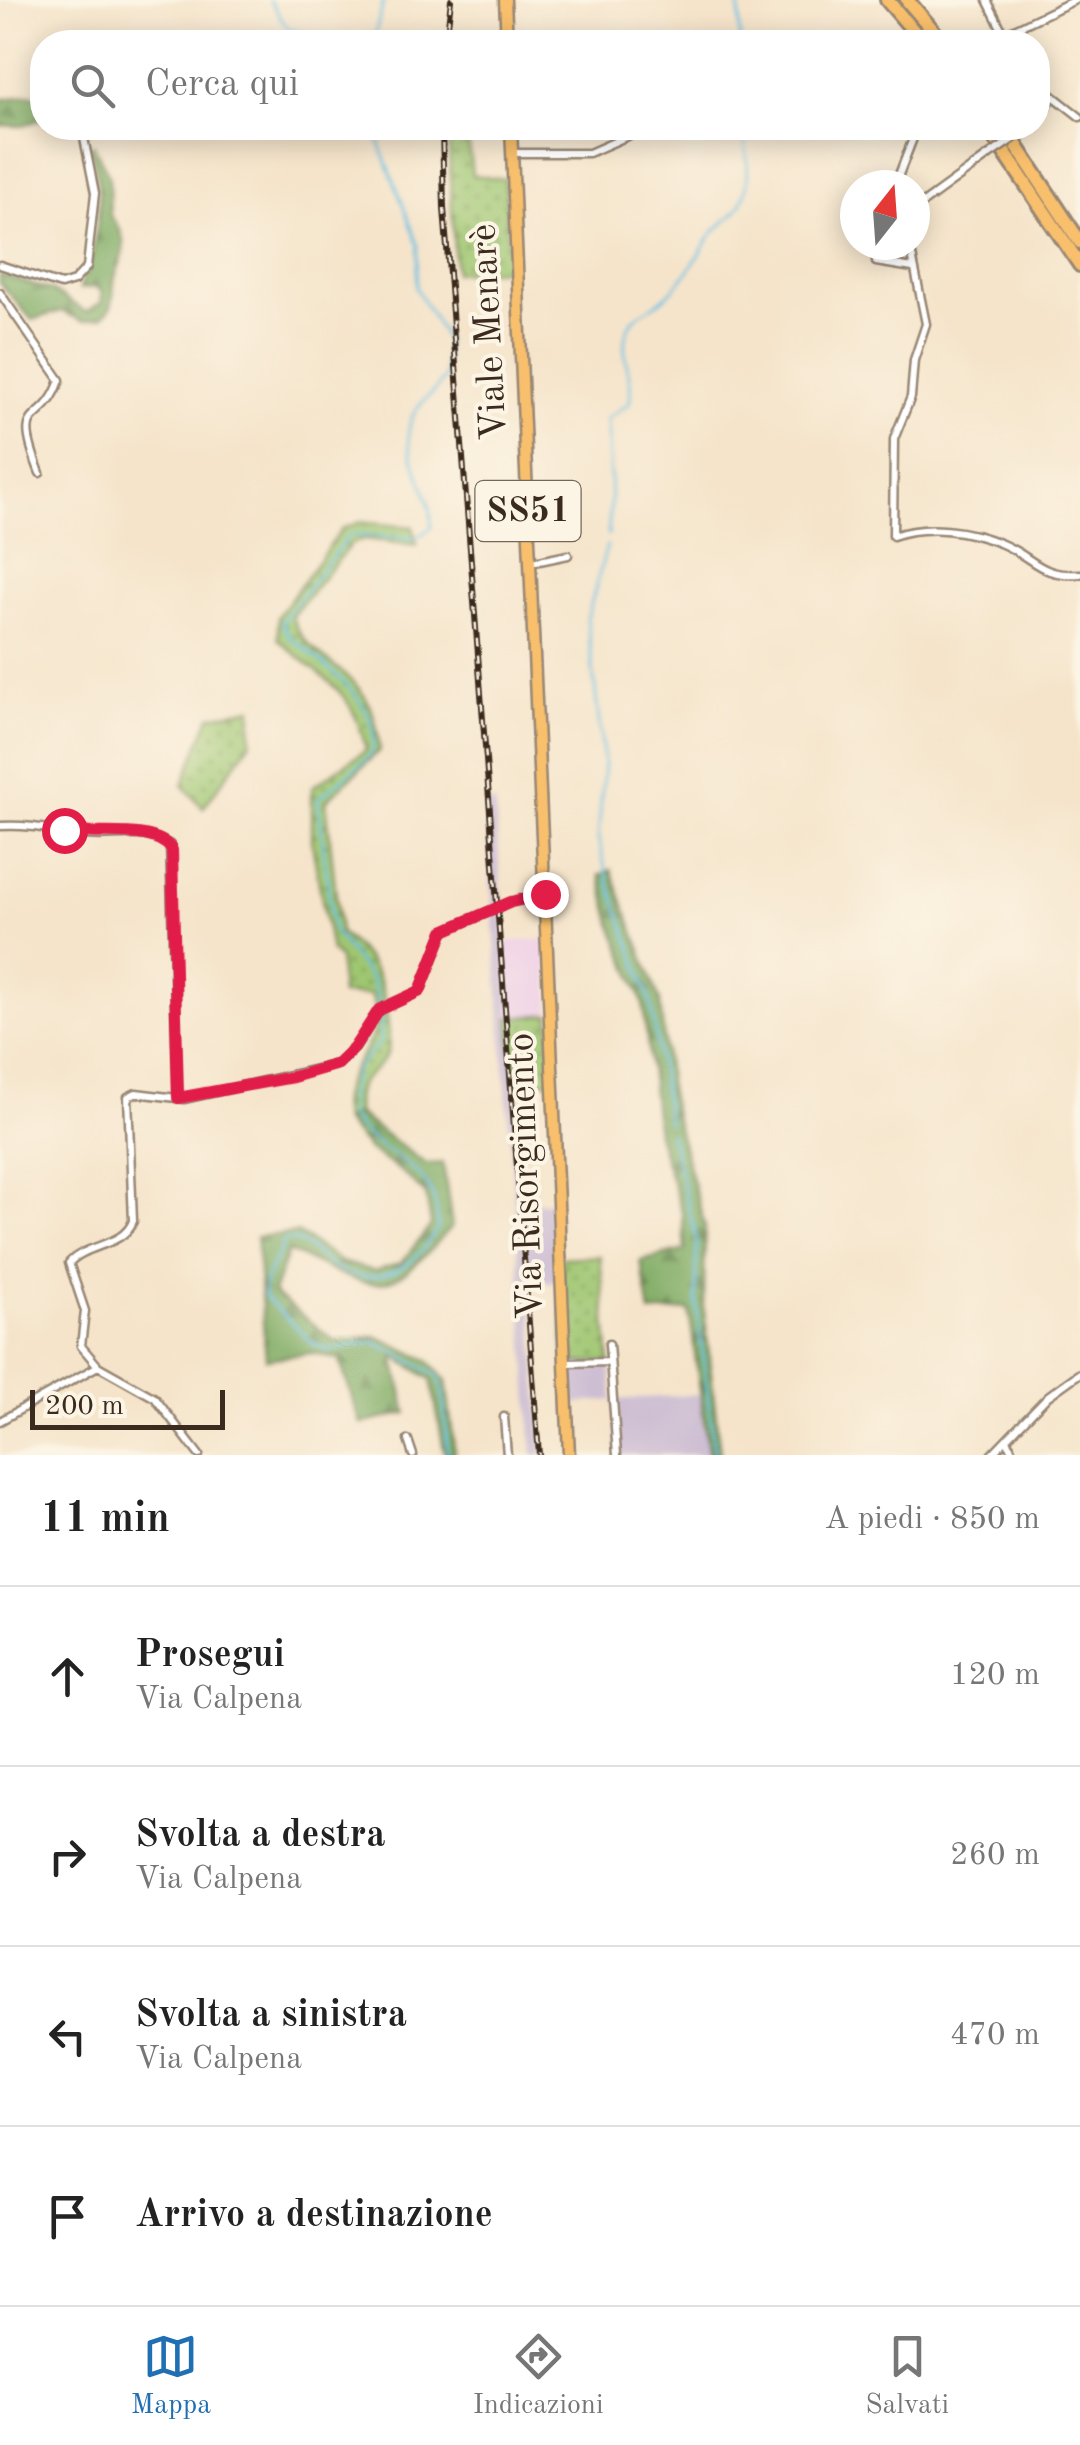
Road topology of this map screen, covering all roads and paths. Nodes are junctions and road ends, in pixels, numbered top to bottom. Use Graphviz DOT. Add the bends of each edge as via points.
graph roads {
  1 [pos="506,0"];
  2 [pos="887,0"];
  3 [pos="907,0"];
  4 [pos="987,0"];
  5 [pos="1074,0"];
  6 [pos="507,30"];
  7 [pos="913,30"];
  8 [pos="933,30"];
  9 [pos="1002,30"];
  10 [pos="1012,30"];
  11 [pos="1052,98"];
  12 [pos="1050,101"];
  13 [pos="1080,117"];
  14 [pos="85,140"];
  15 [pos="512,140"];
  16 [pos="619,140"];
  17 [pos="912,140"];
  18 [pos="996,140"];
  19 [pos="1011,140"];
  20 [pos="1013,140"];
  21 [pos="512,152"];
  22 [pos="901,170"];
  23 [pos="930,198"];
  24 [pos="1080,242"];
  25 [pos="876,260"];
  26 [pos="913,260"];
  27 [pos="0,265"];
  28 [pos="1080,265"];
  29 [pos="914,268"];
  30 [pos="0,293"];
  31 [pos="40,472"];
  32 [pos="568,555"];
  33 [pos="530,563"];
  34 [pos="1080,574"];
  35 [pos="0,826"];
  36 [pos="545,894"];
  37 [pos="178,1098"];
  38 [pos="609,1344"];
  39 [pos="610,1362"];
  40 [pos="565,1364"];
  41 [pos="98,1366"];
  42 [pos="1080,1373"];
  43 [pos="504,1417"];
  44 [pos="0,1421"];
  45 [pos="408,1440"];
  46 [pos="1008,1441"];
  47 [pos="199,1455"];
  48 [pos="412,1455"];
  49 [pos="506,1455"];
  50 [pos="568,1455"];
  51 [pos="617,1455"];
  52 [pos="991,1455"];
  53 [pos="1014,1455"];
  1 -- 6 [label="main road"];
  2 -- 7 [label="highway"];
  3 -- 8 [label="highway"];
  4 -- 9 [label="street"];
  5 -- 10 [label="street"];
  11 -- 12 [label="street"];
  11 -- 13 [label="street"];
  14 -- 27 [label="street" via="96,193 87,267 62,285"];
  15 -- 21 [label="main road, Viale Menarè / SS51"];
  16 -- 21 [label="street" via="589,153"];
  17 -- 22 [label="street"];
  18 -- 28 [label="highway"];
  19 -- 23 [label="street, bridge"];
  20 -- 24 [label="highway"];
  21 -- 33 [label="main road, Viale Menarè / SS51"];
  25 -- 29 [label="street"];
  26 -- 29 [label="street"];
  29 -- 34 [label="street" via="926,324 911,398 894,439 894,536 914,529 976,536 1051,574"];
  30 -- 31 [label="street" via="60,380 27,424"];
  32 -- 33 [label="street"];
  33 -- 36 [label="main road, Viale Menarè / SS51"];
  35 -- 37 [label="street" via="140,834 170,845"];
  36 -- 37 [label="street" via="444,931 420,991 381,1009 338,1064"];
  36 -- 40 [label="main road, Via Risorgimento / SS51"];
  37 -- 41 [label="street" via="136,1092 128,1097 132,1226 70,1264 85,1311 81,1346"];
  38 -- 39 [label="street"];
  39 -- 40 [label="street"];
  39 -- 51 [label="street"];
  40 -- 50 [label="main road, Via Risorgimento / SS51"];
  41 -- 44 [label="street"];
  41 -- 47 [label="street" via="155,1398"];
  42 -- 46 [label="street" via="1048,1396"];
  43 -- 49 [label="street"];
  45 -- 48 [label="street"];
  46 -- 52 [label="street"];
  46 -- 53 [label="street"];
}
